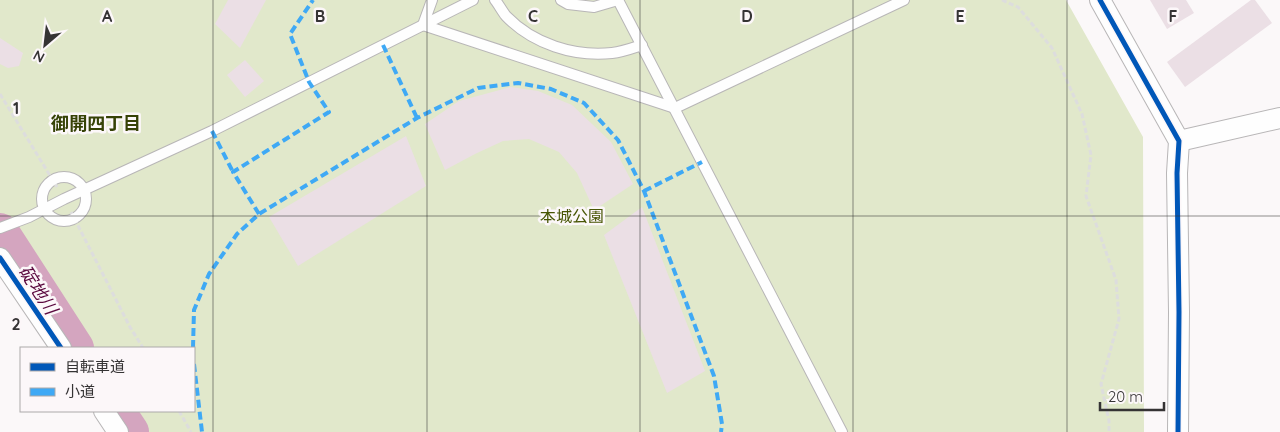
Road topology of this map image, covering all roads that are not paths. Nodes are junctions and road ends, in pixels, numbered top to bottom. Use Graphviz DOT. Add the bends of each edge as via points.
graph roads {
  1 [pos="432,0"];
  2 [pos="473,0"];
  3 [pos="495,0"];
  4 [pos="561,0"];
  5 [pos="618,0"];
  6 [pos="904,0"];
  7 [pos="1100,0"];
  8 [pos="423,25"];
  9 [pos="642,45"];
  10 [pos="675,108"];
  11 [pos="1280,118"];
  12 [pos="1179,141"];
  13 [pos="85,190"];
  14 [pos="44,210"];
  15 [pos="0,228"];
  16 [pos="0,258"];
  17 [pos="60,347"];
  18 [pos="105,412"];
  19 [pos="118,432"];
  20 [pos="842,432"];
  21 [pos="1178,432"];
  1 -- 8 [label="lane"];
  2 -- 8 [label="lane"];
  3 -- 9 [label="lane" via="506,16 529,34 556,48 584,54 614,53"];
  4 -- 5 [label="lane" via="568,4 594,6"];
  5 -- 9 [label="lane"];
  6 -- 10 [label="lane"];
  7 -- 12 [label="street"];
  8 -- 10 [label="lane"];
  8 -- 13 [label="lane"];
  9 -- 10 [label="lane"];
  10 -- 20 [label="lane"];
  11 -- 12 [label="street"];
  12 -- 21 [label="street"];
  13 -- 14 [label="lane"];
  13 -- 14 [label="lane" via="87,201 83,212 75,219 64,222 52,218"];
  13 -- 14 [label="lane" via="77,181 65,177 53,180 45,188 42,198"];
  14 -- 15 [label="lane"];
  16 -- 17 [label="street"];
  18 -- 19 [label="street"];
}
